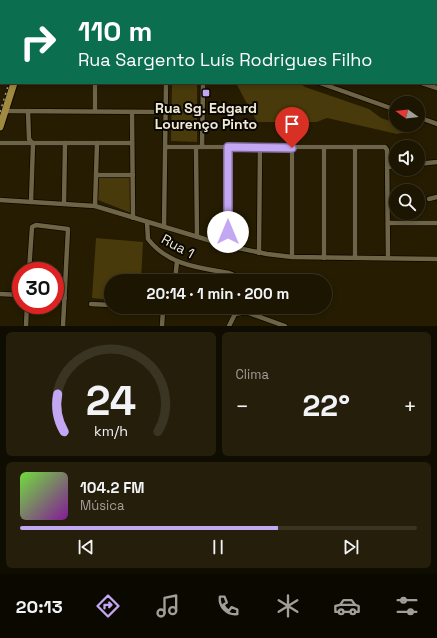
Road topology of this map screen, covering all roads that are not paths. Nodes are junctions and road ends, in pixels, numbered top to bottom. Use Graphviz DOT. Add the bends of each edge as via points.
graph roads {
  1 [pos="14,84"];
  2 [pos="95,84"];
  3 [pos="166,84"];
  4 [pos="203,84"];
  5 [pos="323,84"];
  6 [pos="425,84"];
  7 [pos="437,88"];
  8 [pos="389,108"];
  9 [pos="6,111"];
  10 [pos="28,111"];
  11 [pos="95,112"];
  12 [pos="132,112"];
  13 [pos="166,112"];
  14 [pos="425,120"];
  15 [pos="437,124"];
  16 [pos="0,127"];
  17 [pos="0,143"];
  18 [pos="65,143"];
  19 [pos="97,143"];
  20 [pos="132,143"];
  21 [pos="33,144"];
  22 [pos="166,147"];
  23 [pos="196,147"];
  24 [pos="202,147"];
  25 [pos="228,147"];
  26 [pos="260,147"];
  27 [pos="355,147"];
  28 [pos="292,148"];
  29 [pos="324,148"];
  30 [pos="437,162"];
  31 [pos="425,163"];
  32 [pos="387,167"];
  33 [pos="96,175"];
  34 [pos="133,175"];
  35 [pos="437,197"];
  36 [pos="429,199"];
  37 [pos="0,200"];
  38 [pos="31,202"];
  39 [pos="64,203"];
  40 [pos="95,206"];
  41 [pos="133,218"];
  42 [pos="147,222"];
  43 [pos="388,223"];
  44 [pos="437,223"];
  45 [pos="164,227"];
  46 [pos="197,236"];
  47 [pos="228,246"];
  48 [pos="259,253"];
  49 [pos="292,257"];
  50 [pos="324,258"];
  51 [pos="355,258"];
  52 [pos="388,258"];
  53 [pos="437,259"];
  54 [pos="177,261"];
  55 [pos="30,262"];
  56 [pos="176,274"];
  57 [pos="232,274"];
  58 [pos="0,294"];
  59 [pos="12,295"];
  60 [pos="65,298"];
  61 [pos="91,304"];
  62 [pos="104,305"];
  63 [pos="27,314"];
  64 [pos="163,314"];
  65 [pos="235,314"];
  66 [pos="256,314"];
  67 [pos="279,325"];
  68 [pos="26,326"];
  69 [pos="63,326"];
  70 [pos="162,326"];
  71 [pos="229,326"];
  72 [pos="285,326"];
  1 -- 9 [label="main road"];
  2 -- 11 [label="street"];
  3 -- 13 [label="street"];
  4 -- 24 [label="street"];
  5 -- 8 [label="street"];
  6 -- 7 [label="street"];
  9 -- 10 [label="street"];
  9 -- 16 [label="main road"];
  10 -- 11 [label="street"];
  10 -- 21 [label="street" via="29,139"];
  11 -- 12 [label="street"];
  12 -- 13 [label="street"];
  12 -- 20 [label="street"];
  13 -- 22 [label="street"];
  14 -- 15 [label="street"];
  17 -- 21 [label="street"];
  18 -- 19 [label="street"];
  18 -- 21 [label="street"];
  18 -- 39 [label="street"];
  19 -- 20 [label="street"];
  19 -- 33 [label="street"];
  20 -- 34 [label="street"];
  21 -- 38 [label="street"];
  22 -- 23 [label="street"];
  22 -- 45 [label="street"];
  23 -- 24 [label="street"];
  23 -- 46 [label="street"];
  24 -- 25 [label="street"];
  25 -- 26 [label="street"];
  25 -- 47 [label="street"];
  26 -- 28 [label="street"];
  26 -- 48 [label="street"];
  27 -- 29 [label="street"];
  27 -- 32 [label="street" via="383,147 387,150"];
  27 -- 51 [label="street"];
  28 -- 29 [label="street"];
  28 -- 49 [label="street"];
  29 -- 50 [label="street"];
  30 -- 31 [label="street"];
  32 -- 43 [label="street"];
  33 -- 34 [label="street"];
  33 -- 40 [label="street"];
  34 -- 41 [label="street"];
  35 -- 36 [label="street"];
  37 -- 38 [label="street"];
  38 -- 39 [label="street"];
  39 -- 40 [label="street"];
  40 -- 41 [label="street"];
  41 -- 42 [label="street"];
  42 -- 45 [label="street"];
  42 -- 54 [label="street, Rua 1" via="148,239"];
  43 -- 44 [label="street"];
  43 -- 52 [label="street"];
  45 -- 46 [label="street"];
  46 -- 47 [label="street"];
  47 -- 48 [label="street"];
  48 -- 49 [label="street"];
  49 -- 50 [label="street"];
  50 -- 51 [label="street"];
  51 -- 52 [label="street"];
  52 -- 53 [label="street"];
  54 -- 56 [label="street"];
  54 -- 57 [label="street, Rua 1" via="189,267"];
  55 -- 60 [label="street" via="32,230 36,225 67,228 69,231"];
  58 -- 59 [label="street"];
  60 -- 69 [label="street"];
  61 -- 62 [label="street"];
  63 -- 68 [label="street"];
  64 -- 70 [label="street"];
  65 -- 71 [label="street"];
  66 -- 67 [label="street"];
  67 -- 72 [label="street"];
}
